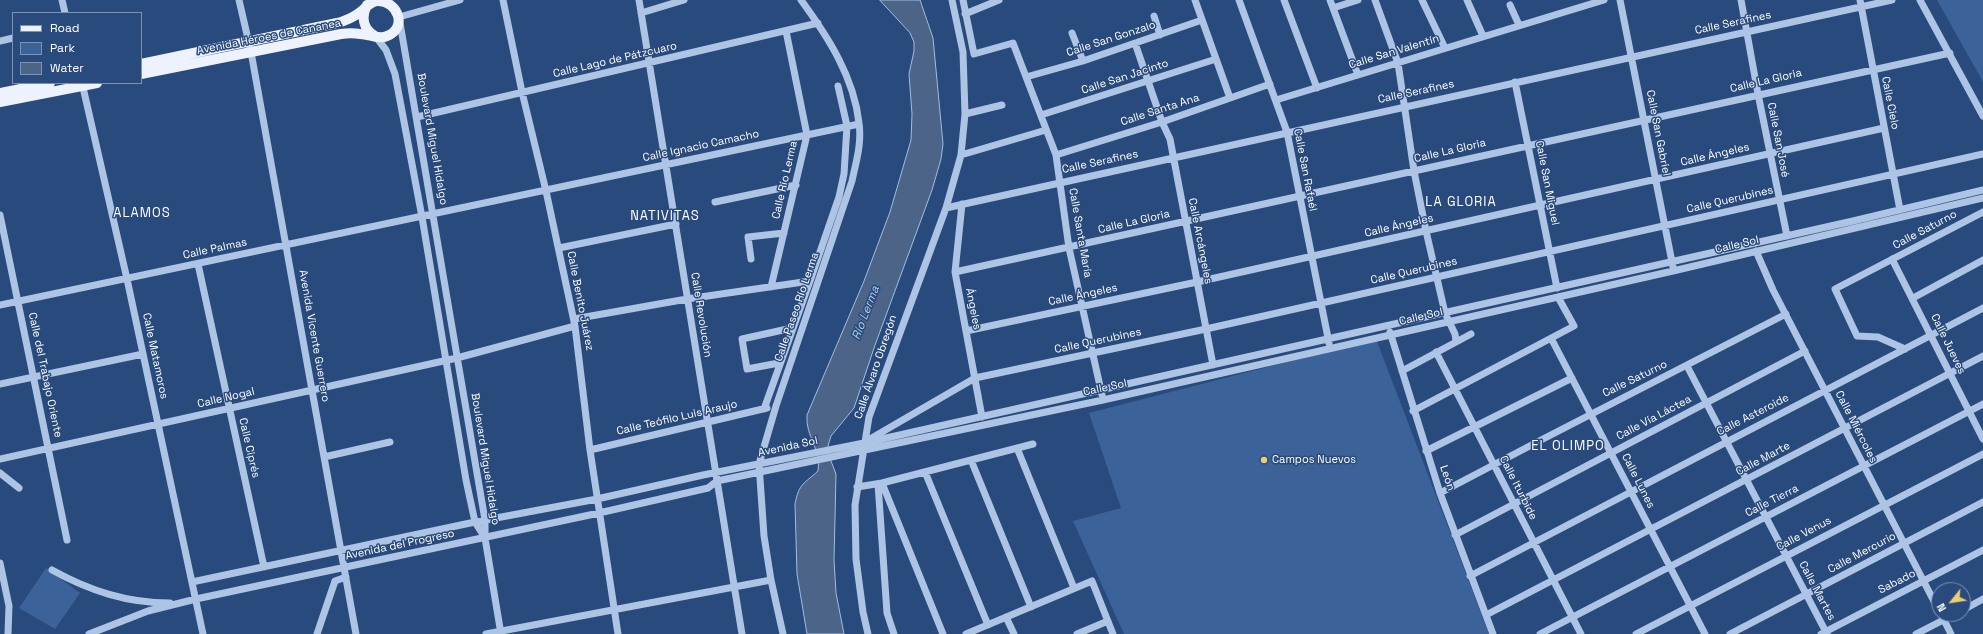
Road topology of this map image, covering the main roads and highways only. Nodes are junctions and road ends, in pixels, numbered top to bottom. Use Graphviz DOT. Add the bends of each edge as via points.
graph roads {
  1 [pos="396,0"];
  2 [pos="368,4"];
  3 [pos="399,17"];
  4 [pos="376,37"];
  5 [pos="250,47"];
  6 [pos="142,64"];
  7 [pos="142,74"];
  8 [pos="45,84"];
  9 [pos="82,84"];
  10 [pos="0,93"];
  11 [pos="0,102"];
  1 -- 3 [label="main road"];
  2 -- 3 [label="main road, Avenida Héroes de Cananea" via="376,0 389,2 394,5"];
  2 -- 4 [label="main road" via="364,13 364,24"];
  2 -- 5 [label="main road, Avenida Héroes de Cananea" via="352,17 337,23"];
  3 -- 4 [label="main road, Avenida Héroes de Cananea" via="399,23 393,33"];
  4 -- 5 [label="main road, Avenida Héroes de Cananea" via="359,33 341,34"];
  5 -- 6 [label="main road, Avenida Héroes de Cananea"];
  5 -- 7 [label="main road, Avenida Héroes de Cananea"];
  8 -- 10 [label="main road"];
  9 -- 11 [label="main road"];
}
